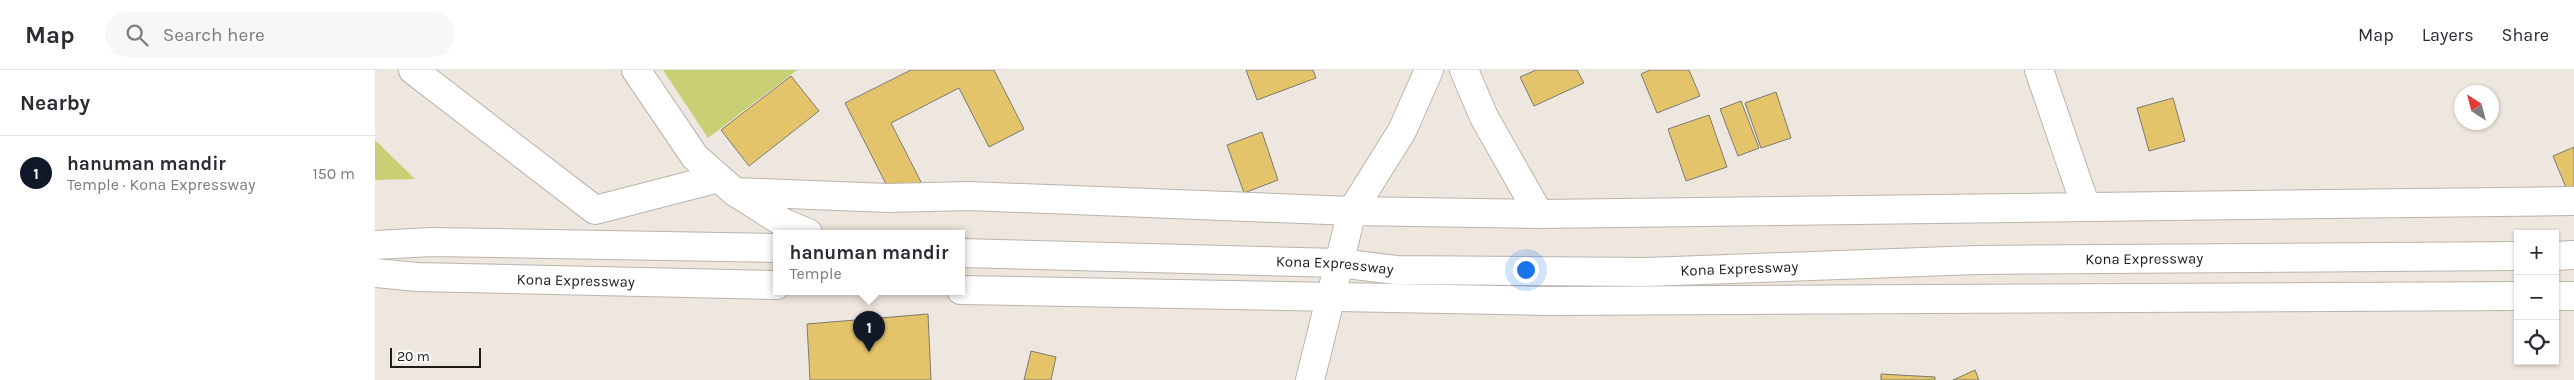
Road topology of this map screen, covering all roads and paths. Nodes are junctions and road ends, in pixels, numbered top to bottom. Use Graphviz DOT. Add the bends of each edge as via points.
graph roads {
  1 [pos="413,70"];
  2 [pos="637,70"];
  3 [pos="1429,70"];
  4 [pos="1464,70"];
  5 [pos="2039,70"];
  6 [pos="727,185"];
  7 [pos="2574,202"];
  8 [pos="2086,207"];
  9 [pos="1352,211"];
  10 [pos="1539,214"];
  11 [pos="801,230"];
  12 [pos="375,245"];
  13 [pos="773,248"];
  14 [pos="965,253"];
  15 [pos="2574,255"];
  16 [pos="2514,256"];
  17 [pos="2559,256"];
  18 [pos="1339,263"];
  19 [pos="375,273"];
  20 [pos="773,286"];
  21 [pos="965,290"];
  22 [pos="2514,296"];
  23 [pos="2559,296"];
  24 [pos="2574,296"];
  25 [pos="1330,298"];
  26 [pos="1310,380"];
  1 -- 6 [label="main road" via="595,210"];
  2 -- 6 [label="main road" via="695,157"];
  3 -- 9 [label="main road" via="1402,131"];
  4 -- 10 [label="main road" via="1484,117"];
  5 -- 8 [label="main road"];
  6 -- 9 [label="main road" via="888,198 988,197"];
  6 -- 11 [label="main road" via="784,223"];
  7 -- 8 [label="main road"];
  8 -- 10 [label="main road"];
  9 -- 10 [label="main road"];
  9 -- 18 [label="main road"];
  12 -- 13 [label="main road" via="432,242"];
  14 -- 18 [label="main road, Kona Expressway"];
  15 -- 17 [label="main road"];
  16 -- 18 [label="main road, Kona Expressway" via="1977,260 1646,272 1396,270"];
  18 -- 25 [label="main road"];
  19 -- 20 [label="main road, Kona Expressway" via="417,277"];
  21 -- 25 [label="main road, Kona Expressway"];
  22 -- 25 [label="main road, Kona Expressway" via="1558,301"];
  23 -- 24 [label="main road"];
  25 -- 26 [label="main road"];
}
